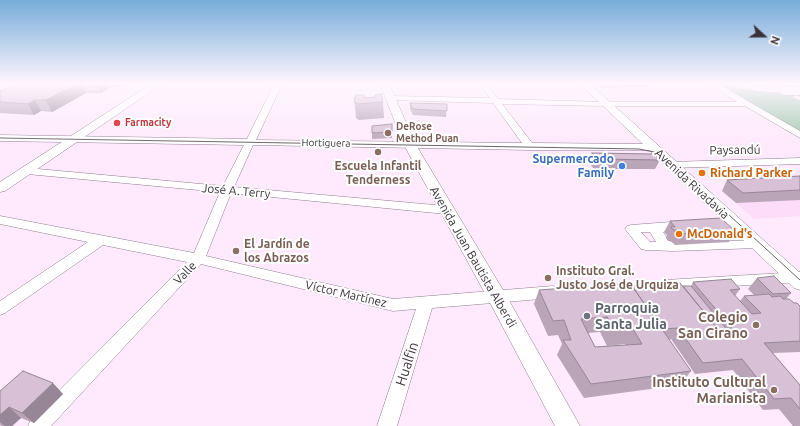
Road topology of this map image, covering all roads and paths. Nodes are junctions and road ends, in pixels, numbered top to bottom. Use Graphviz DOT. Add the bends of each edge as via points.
graph roads {
  1 [pos="128,104"];
  2 [pos="269,104"];
  3 [pos="392,104"];
  4 [pos="497,104"];
  5 [pos="601,104"];
  6 [pos="605,104"];
  7 [pos="744,104"];
  8 [pos="800,135"];
  9 [pos="0,138"];
  10 [pos="77,138"];
  11 [pos="251,142"];
  12 [pos="410,145"];
  13 [pos="530,146"];
  14 [pos="651,147"];
  15 [pos="800,161"];
  16 [pos="670,165"];
  17 [pos="27,170"];
  18 [pos="0,188"];
  19 [pos="227,190"];
  20 [pos="446,210"];
  21 [pos="0,220"];
  22 [pos="694,224"];
  23 [pos="679,225"];
  24 [pos="100,240"];
  25 [pos="757,244"];
  26 [pos="673,247"];
  27 [pos="198,259"];
  28 [pos="798,279"];
  29 [pos="652,286"];
  30 [pos="566,291"];
  31 [pos="496,296"];
  32 [pos="426,303"];
  33 [pos="0,309"];
  34 [pos="38,426"];
  35 [pos="387,426"];
  36 [pos="568,426"];
  1 -- 10 [label="main road"];
  2 -- 11 [label="street, Valle"];
  3 -- 12 [label="main road, Avenida Juan Bautista Alberdi"];
  4 -- 13 [label="street"];
  5 -- 6 [label="street"];
  6 -- 7 [label="street"];
  6 -- 14 [label="main road, Avenida Rivadavia"];
  7 -- 8 [label="street"];
  9 -- 10 [label="street, Hortiguera"];
  10 -- 11 [label="street, Hortiguera"];
  10 -- 17 [label="main road"];
  11 -- 12 [label="street, Hortiguera"];
  11 -- 19 [label="street, Valle"];
  12 -- 13 [label="street, Hortiguera"];
  12 -- 20 [label="main road, Avenida Juan Bautista Alberdi"];
  13 -- 14 [label="street, Hortiguera"];
  14 -- 16 [label="main road, Avenida Rivadavia"];
  15 -- 16 [label="street, Paysandú"];
  16 -- 25 [label="main road, Avenida Rivadavia" via="725,222"];
  17 -- 18 [label="main road"];
  17 -- 19 [label="street, José A. Terry"];
  19 -- 20 [label="street, José A. Terry"];
  19 -- 27 [label="street, Valle"];
  20 -- 31 [label="main road, Avenida Juan Bautista Alberdi"];
  21 -- 24 [label="street, Víctor Martínez"];
  22 -- 23 [label="street"];
  23 -- 26 [label="street" via="675,228 656,229 664,244"];
  23 -- 26 [label="street" via="631,229 646,246"];
  24 -- 27 [label="street, Víctor Martínez"];
  24 -- 33 [label="street"];
  25 -- 26 [label="street"];
  25 -- 28 [label="main road, Avenida Rivadavia"];
  27 -- 32 [label="street, Víctor Martínez" via="392,305"];
  27 -- 34 [label="street, Valle"];
  28 -- 29 [label="street"];
  30 -- 31 [label="street, Víctor Martínez"];
  31 -- 32 [label="street, Víctor Martínez"];
  31 -- 36 [label="main road, Avenida Juan Bautista Alberdi"];
  32 -- 35 [label="street, Hualfin"];
}
